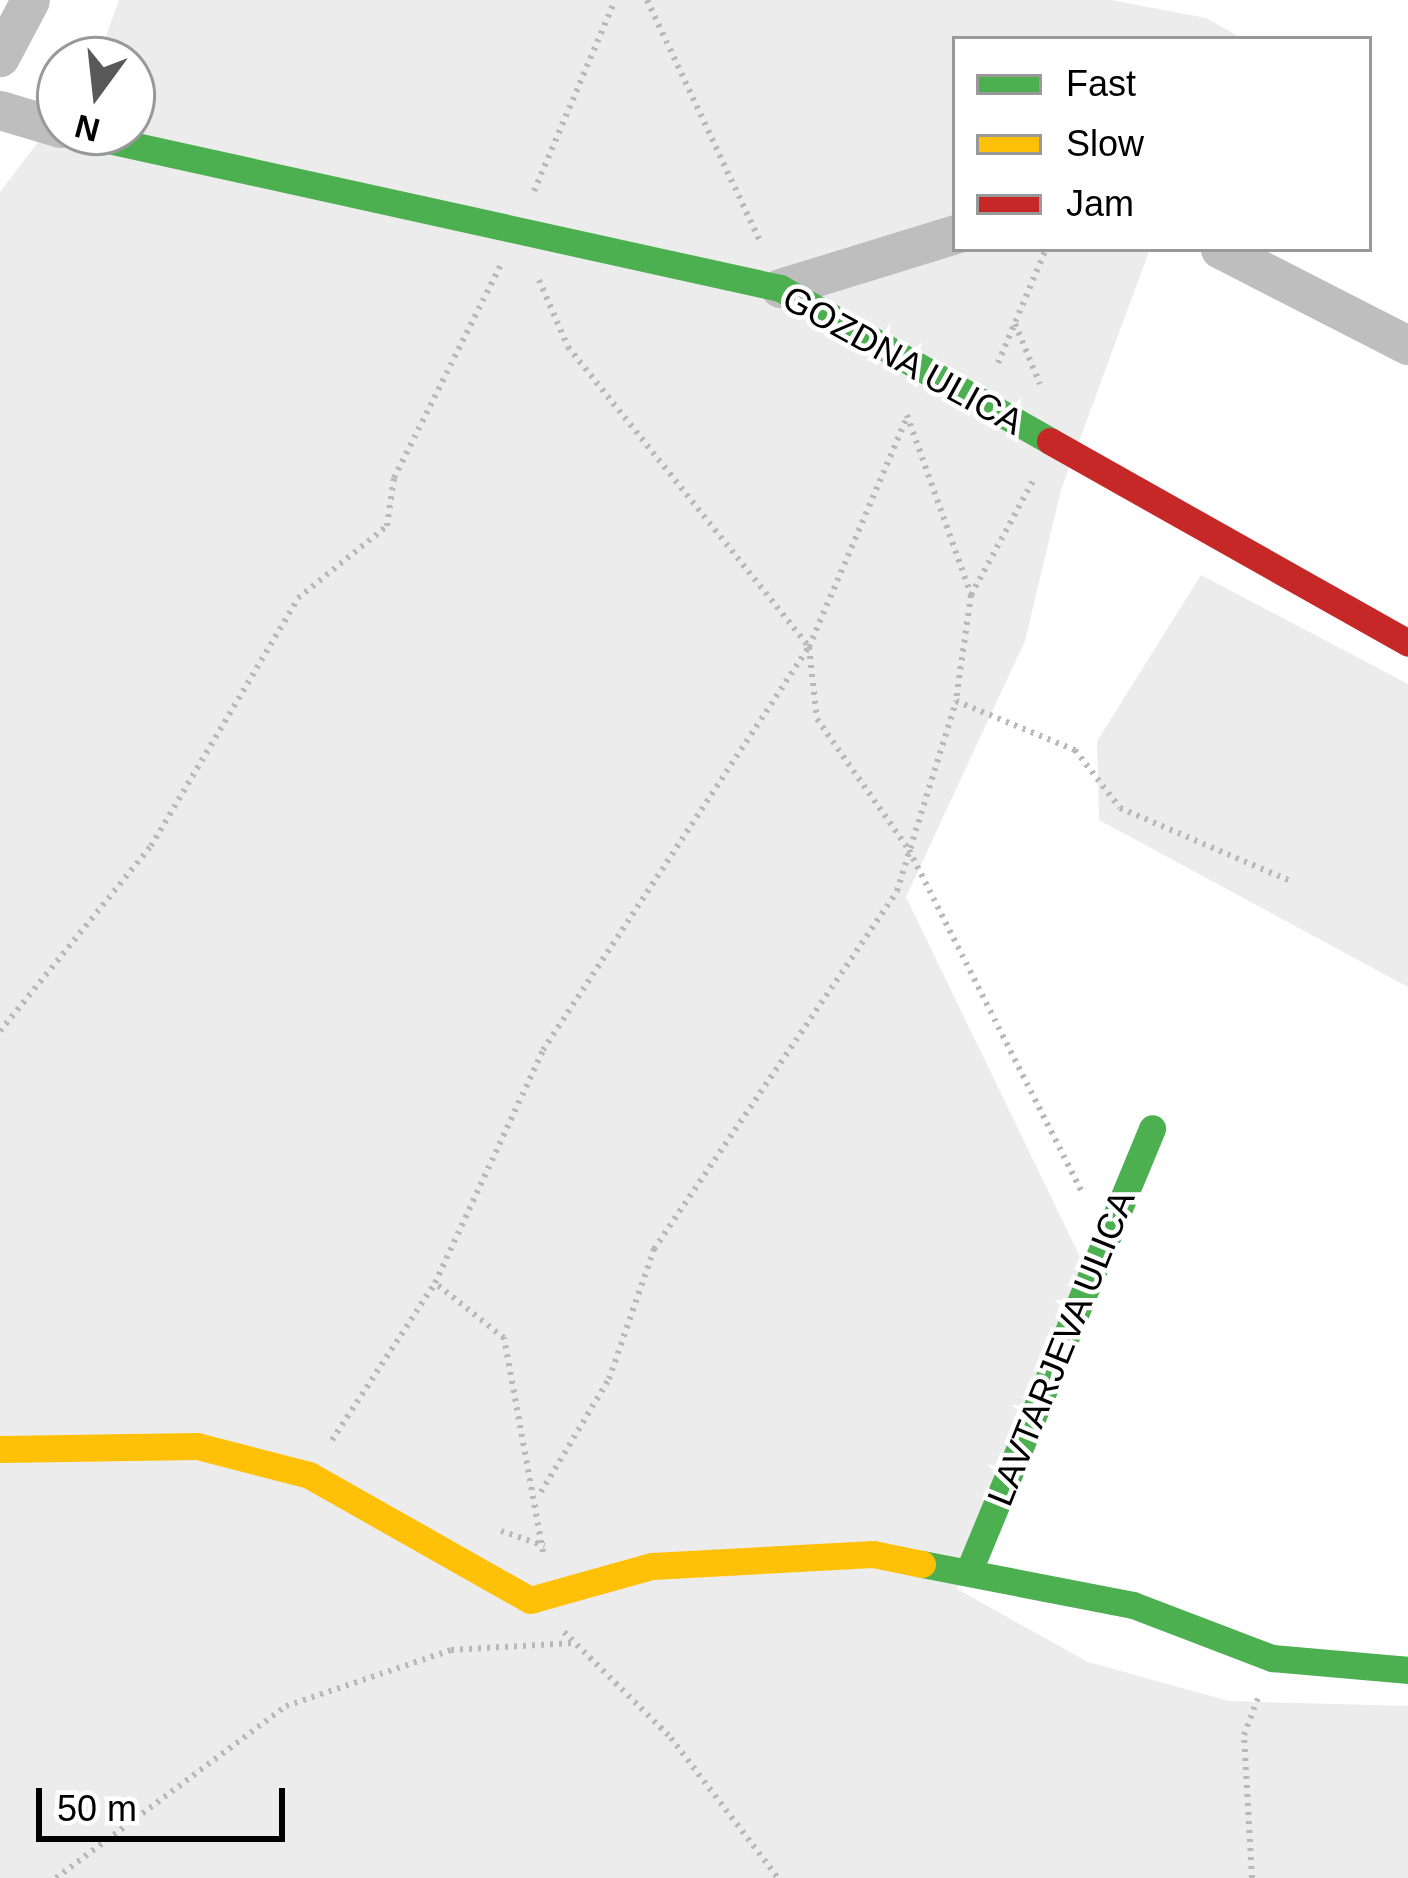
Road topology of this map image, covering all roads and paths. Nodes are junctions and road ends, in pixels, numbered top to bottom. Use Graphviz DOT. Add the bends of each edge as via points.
graph roads {
  1 [pos="30,0"];
  2 [pos="615,0"];
  3 [pos="647,0"];
  4 [pos="0,57"];
  5 [pos="0,110"];
  6 [pos="36,121"];
  7 [pos="156,150"];
  8 [pos="518,230"];
  9 [pos="952,235"];
  10 [pos="1045,252"];
  11 [pos="1226,252"];
  12 [pos="780,288"];
  13 [pos="1408,345"];
  14 [pos="915,370"];
  15 [pos="983,406"];
  16 [pos="907,417"];
  17 [pos="1054,443"];
  18 [pos="970,595"];
  19 [pos="1408,644"];
  20 [pos="809,647"];
  21 [pos="956,701"];
  22 [pos="909,850"];
  23 [pos="1293,882"];
  24 [pos="0,1030"];
  25 [pos="1152,1128"];
  26 [pos="1104,1237"];
  27 [pos="435,1282"];
  28 [pos="0,1449"];
  29 [pos="309,1475"];
  30 [pos="539,1496"];
  31 [pos="494,1528"];
  32 [pos="544,1546"];
  33 [pos="564,1547"];
  34 [pos="970,1568"];
  35 [pos="530,1600"];
  36 [pos="577,1643"];
  37 [pos="1272,1658"];
  38 [pos="1407,1665"];
  39 [pos="56,1878"];
  40 [pos="778,1878"];
  41 [pos="1252,1878"];
  1 -- 4 [label="street"];
  2 -- 8 [label="path"];
  3 -- 12 [label="path"];
  5 -- 6 [label="street"];
  7 -- 8 [label="street, GOZDNA ULICA"];
  8 -- 12 [label="street, GOZDNA ULICA"];
  8 -- 20 [label="path" via="568,347"];
  8 -- 24 [label="path" via="394,478 387,526 298,598 151,846"];
  9 -- 12 [label="street"];
  10 -- 15 [label="path"];
  11 -- 13 [label="street"];
  12 -- 14 [label="street, GOZDNA ULICA"];
  14 -- 15 [label="street, GOZDNA ULICA"];
  14 -- 16 [label="path"];
  15 -- 17 [label="street, GOZDNA ULICA"];
  16 -- 18 [label="path"];
  16 -- 20 [label="path"];
  17 -- 18 [label="path"];
  17 -- 19 [label="street, GOZDNA ULICA"];
  18 -- 21 [label="path"];
  20 -- 22 [label="path" via="817,719"];
  20 -- 27 [label="path" via="543,1050"];
  21 -- 22 [label="path"];
  21 -- 23 [label="path" via="1075,750 1120,808"];
  22 -- 26 [label="path"];
  22 -- 30 [label="path" via="897,891 654,1249 609,1379"];
  25 -- 26 [label="street, LAVTARJEVA ULICA"];
  26 -- 34 [label="street, LAVTARJEVA ULICA"];
  27 -- 29 [label="path"];
  27 -- 30 [label="path" via="505,1338"];
  28 -- 29 [label="street" via="197,1446"];
  29 -- 35 [label="street"];
  30 -- 32 [label="path"];
  31 -- 32 [label="path"];
  32 -- 33 [label="path"];
  32 -- 35 [label="path"];
  34 -- 35 [label="street" via="873,1554 767,1557 652,1566"];
  34 -- 37 [label="street" via="1132,1605"];
  35 -- 36 [label="path"];
  36 -- 39 [label="path" via="451,1650 286,1706"];
  36 -- 40 [label="path" via="671,1738"];
  37 -- 38 [label="street"];
  37 -- 41 [label="path" via="1244,1735"];
}
